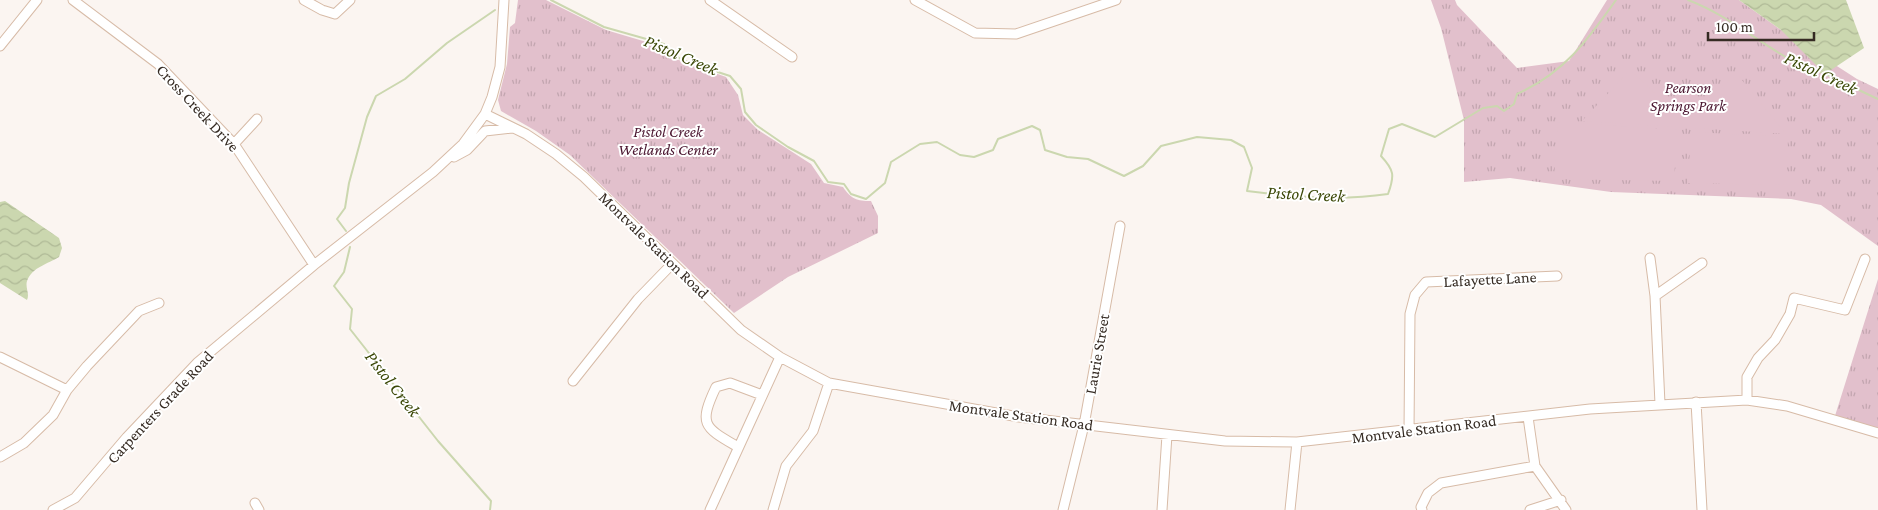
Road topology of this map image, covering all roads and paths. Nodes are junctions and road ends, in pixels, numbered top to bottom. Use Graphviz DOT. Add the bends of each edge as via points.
graph roads {
  1 [pos="37,0"];
  2 [pos="73,0"];
  3 [pos="304,0"];
  4 [pos="350,0"];
  5 [pos="504,0"];
  6 [pos="710,0"];
  7 [pos="915,0"];
  8 [pos="1116,0"];
  9 [pos="0,46"];
  10 [pos="792,57"];
  11 [pos="485,114"];
  12 [pos="257,119"];
  13 [pos="514,128"];
  14 [pos="234,144"];
  15 [pos="447,161"];
  16 [pos="1120,226"];
  17 [pos="1650,258"];
  18 [pos="1865,259"];
  19 [pos="1702,263"];
  20 [pos="672,264"];
  21 [pos="314,265"];
  22 [pos="1557,276"];
  23 [pos="1655,296"];
  24 [pos="159,303"];
  25 [pos="0,357"];
  26 [pos="780,357"];
  27 [pos="573,382"];
  28 [pos="829,383"];
  29 [pos="67,390"];
  30 [pos="762,395"];
  31 [pos="1747,400"];
  32 [pos="1696,402"];
  33 [pos="1660,404"];
  34 [pos="1528,417"];
  35 [pos="1084,425"];
  36 [pos="1409,431"];
  37 [pos="1878,433"];
  38 [pos="1167,436"];
  39 [pos="1297,442"];
  40 [pos="738,447"];
  41 [pos="0,457"];
  42 [pos="1535,466"];
  43 [pos="1561,500"];
  44 [pos="53,510"];
  45 [pos="710,510"];
  46 [pos="773,510"];
  47 [pos="1063,510"];
  48 [pos="1162,510"];
  49 [pos="1293,510"];
  50 [pos="1422,510"];
  51 [pos="1530,510"];
  52 [pos="1566,510"];
  53 [pos="1702,510"];
  1 -- 9 [label="street"];
  2 -- 14 [label="street, Cross Creek Drive" via="158,64"];
  3 -- 4 [label="street" via="335,14"];
  5 -- 11 [label="street" via="500,67"];
  6 -- 10 [label="street"];
  7 -- 8 [label="street" via="975,33 1016,34"];
  11 -- 13 [label="street, Montvale Station Road"];
  11 -- 15 [label="street"];
  12 -- 14 [label="street"];
  13 -- 15 [label="street" via="485,131 467,150"];
  13 -- 20 [label="street, Montvale Station Road" via="556,154 584,177"];
  14 -- 21 [label="street, Cross Creek Drive"];
  15 -- 21 [label="street"];
  16 -- 35 [label="street, Laurie Street"];
  17 -- 23 [label="street"];
  18 -- 31 [label="street" via="1845,310 1794,298 1775,340 1758,358 1748,377"];
  19 -- 23 [label="street"];
  20 -- 26 [label="street, Montvale Station Road" via="741,330"];
  20 -- 27 [label="street" via="638,300"];
  21 -- 44 [label="street, Carpenters Grade Road" via="196,363 75,498"];
  22 -- 36 [label="street, Lafayette Lane" via="1426,282 1415,295 1410,314"];
  23 -- 33 [label="street"];
  24 -- 29 [label="street" via="140,311"];
  25 -- 29 [label="street"];
  26 -- 28 [label="street, Montvale Station Road"];
  26 -- 30 [label="street"];
  28 -- 35 [label="street, Montvale Station Road" via="1019,417"];
  28 -- 46 [label="street" via="813,431 786,466"];
  29 -- 41 [label="street" via="58,409 36,433"];
  30 -- 40 [label="street"];
  30 -- 40 [label="street" via="730,383 716,387 704,417 709,427"];
  31 -- 32 [label="street, Montvale Station Road"];
  31 -- 37 [label="street, Montvale Station Road" via="1787,406"];
  32 -- 33 [label="street, Montvale Station Road"];
  32 -- 53 [label="street"];
  33 -- 34 [label="street, Montvale Station Road"];
  34 -- 36 [label="street, Montvale Station Road"];
  34 -- 42 [label="street"];
  35 -- 38 [label="street, Montvale Station Road"];
  35 -- 47 [label="street, Laurie Street"];
  36 -- 39 [label="street, Montvale Station Road"];
  38 -- 39 [label="street, Montvale Station Road"];
  38 -- 48 [label="street"];
  39 -- 49 [label="street"];
  40 -- 45 [label="street"];
  42 -- 43 [label="street"];
  42 -- 50 [label="street" via="1441,483 1428,493"];
  43 -- 51 [label="street"];
  43 -- 52 [label="street"];
}
